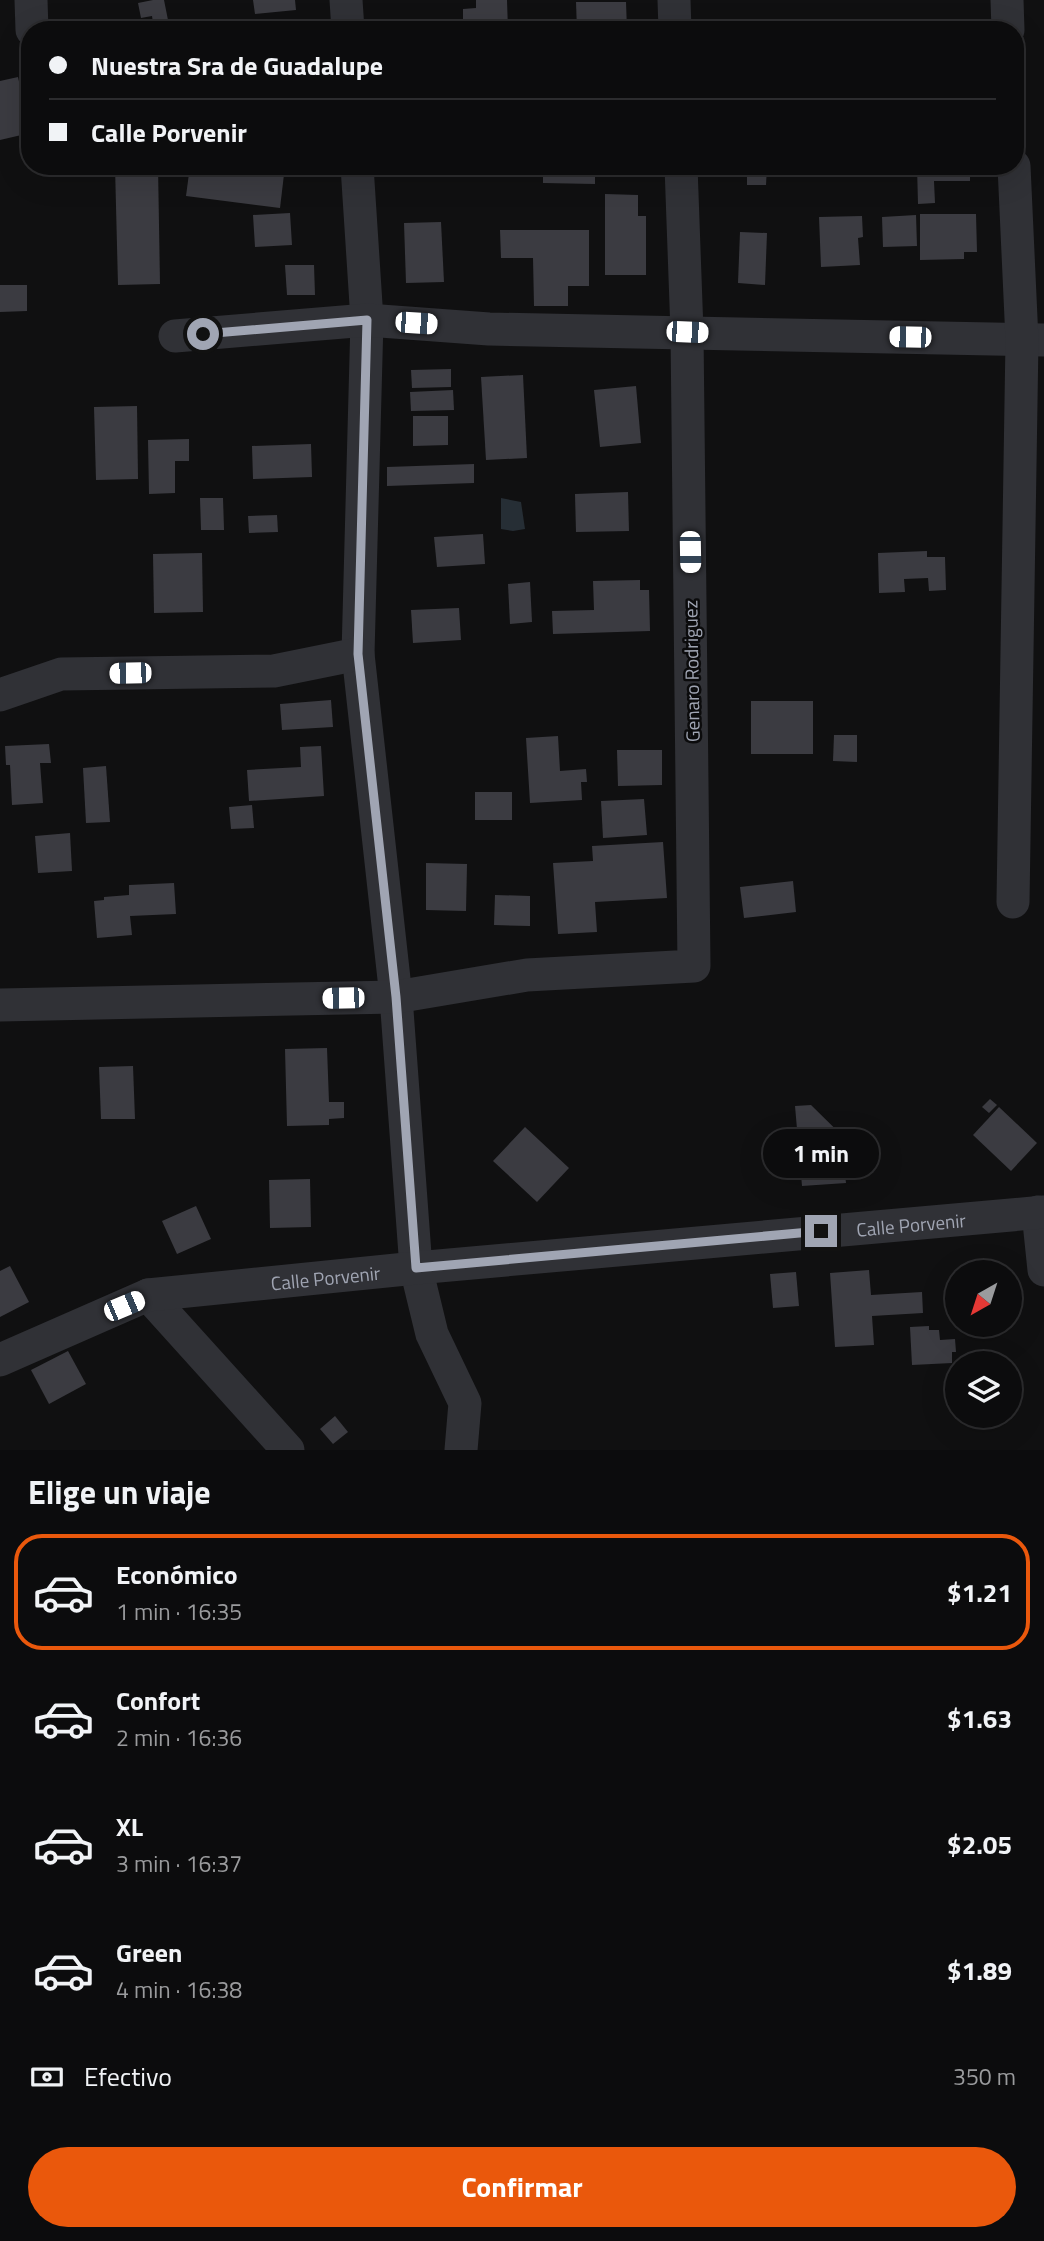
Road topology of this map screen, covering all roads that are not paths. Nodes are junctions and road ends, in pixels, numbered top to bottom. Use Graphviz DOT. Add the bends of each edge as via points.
graph roads {
  1 [pos="30,0"];
  2 [pos="346,0"];
  3 [pos="674,0"];
  4 [pos="1007,0"];
  5 [pos="31,21"];
  6 [pos="347,21"];
  7 [pos="675,21"];
  8 [pos="1008,21"];
  9 [pos="358,175"];
  10 [pos="681,175"];
  11 [pos="1015,175"];
  12 [pos="367,320"];
  13 [pos="687,332"];
  14 [pos="175,337"];
  15 [pos="1033,340"];
  16 [pos="358,654"];
  17 [pos="0,695"];
  18 [pos="1013,902"];
  19 [pos="396,997"];
  20 [pos="0,1005"];
  21 [pos="1041,1212"];
  22 [pos="416,1268"];
  23 [pos="1044,1270"];
  24 [pos="148,1296"];
  25 [pos="0,1360"];
  26 [pos="288,1450"];
  27 [pos="461,1450"];
  1 -- 5 [label="street"];
  2 -- 6 [label="street"];
  3 -- 7 [label="street"];
  4 -- 8 [label="street"];
  9 -- 12 [label="street"];
  10 -- 13 [label="street, Genaro Rodriguez"];
  11 -- 15 [label="street"];
  12 -- 13 [label="street" via="489,329"];
  12 -- 14 [label="street"];
  12 -- 16 [label="street"];
  13 -- 15 [label="street"];
  13 -- 19 [label="street, Genaro Rodriguez" via="694,967 527,975"];
  15 -- 18 [label="street"];
  16 -- 17 [label="street" via="274,671 61,674"];
  16 -- 19 [label="street"];
  19 -- 20 [label="street"];
  19 -- 22 [label="street"];
  21 -- 22 [label="street, Calle Porvenir"];
  21 -- 23 [label="street"];
  22 -- 24 [label="street, Calle Porvenir"];
  22 -- 27 [label="street" via="432,1334 465,1403"];
  24 -- 25 [label="street, Calle Porvenir"];
  24 -- 26 [label="street"];
}
